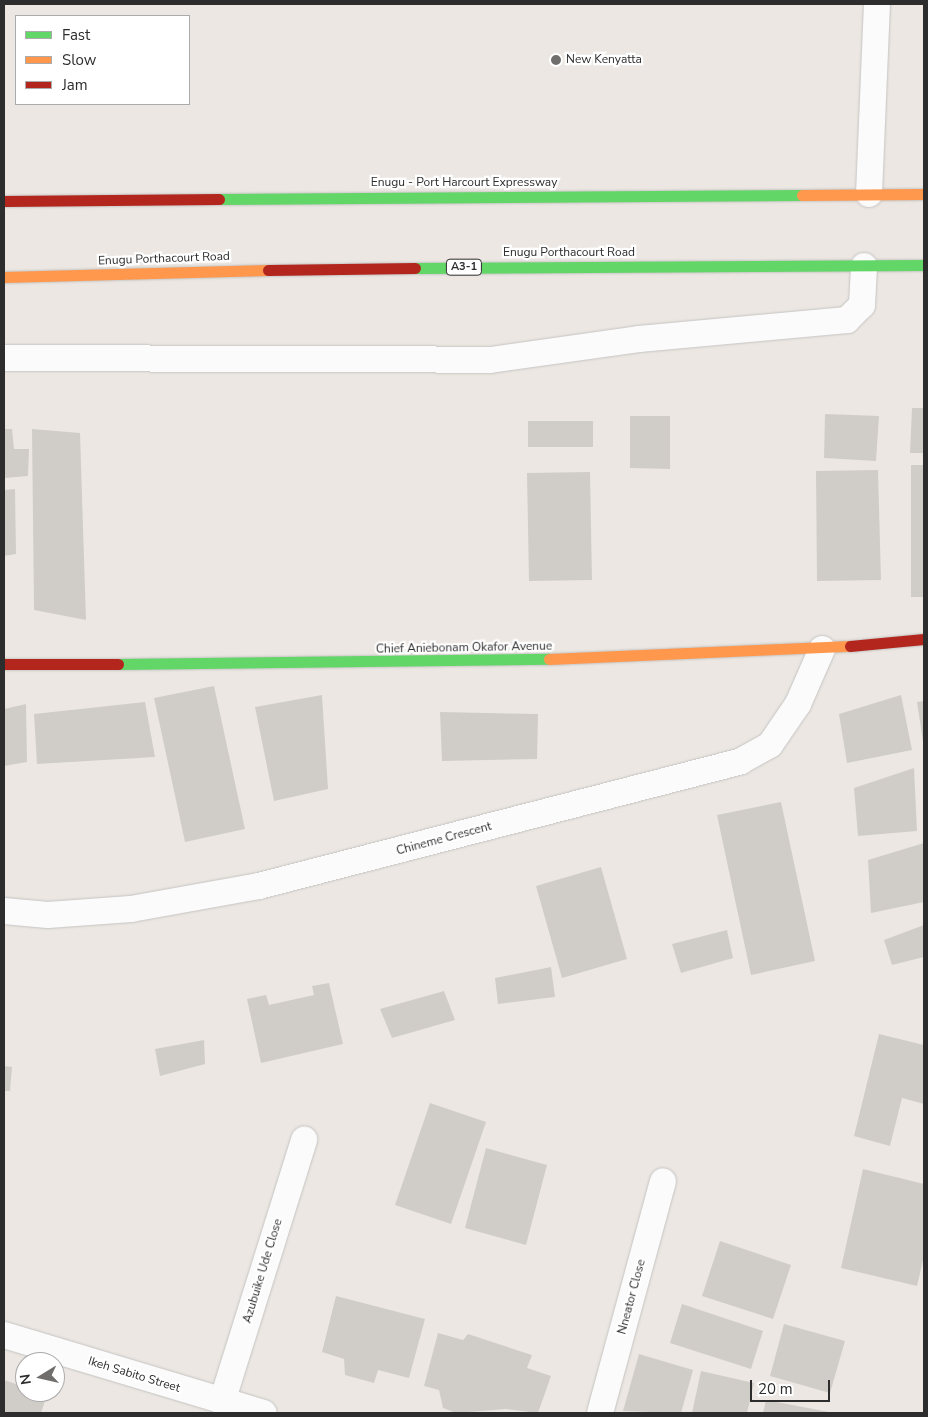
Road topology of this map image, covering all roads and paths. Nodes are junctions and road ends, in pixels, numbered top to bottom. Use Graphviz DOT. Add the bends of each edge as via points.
graph roads {
  1 [pos="877,4"];
  2 [pos="869,194"];
  3 [pos="924,194"];
  4 [pos="4,200"];
  5 [pos="924,265"];
  6 [pos="864,266"];
  7 [pos="4,277"];
  8 [pos="4,358"];
  9 [pos="924,638"];
  10 [pos="822,649"];
  11 [pos="4,664"];
  12 [pos="4,912"];
  13 [pos="304,1140"];
  14 [pos="663,1181"];
  15 [pos="4,1335"];
  16 [pos="222,1402"];
  17 [pos="264,1413"];
  18 [pos="600,1413"];
  1 -- 2 [label="street"];
  2 -- 3 [label="main road, Enugu - Port Harcourt Expressway"];
  2 -- 4 [label="main road, Enugu - Port Harcourt Expressway"];
  5 -- 6 [label="main road, Enugu Porthacourt Road / A3-1"];
  6 -- 7 [label="main road, Enugu Porthacourt Road / A3-1" via="345,268"];
  6 -- 8 [label="street" via="862,305 847,320 640,339 490,360"];
  9 -- 10 [label="main road, Chief Aniebonam Okafor Avenue"];
  10 -- 11 [label="main road, Chief Aniebonam Okafor Avenue" via="483,662"];
  10 -- 12 [label="street, Chineme Crescent" via="798,704 770,745 741,761 259,886 131,910 48,915"];
  13 -- 16 [label="street, Azubuike Ude Close"];
  14 -- 18 [label="street, Nneator Close"];
  15 -- 16 [label="street, Ikeh Sabito Street"];
  16 -- 17 [label="street, Ikeh Sabito Street"];
}
